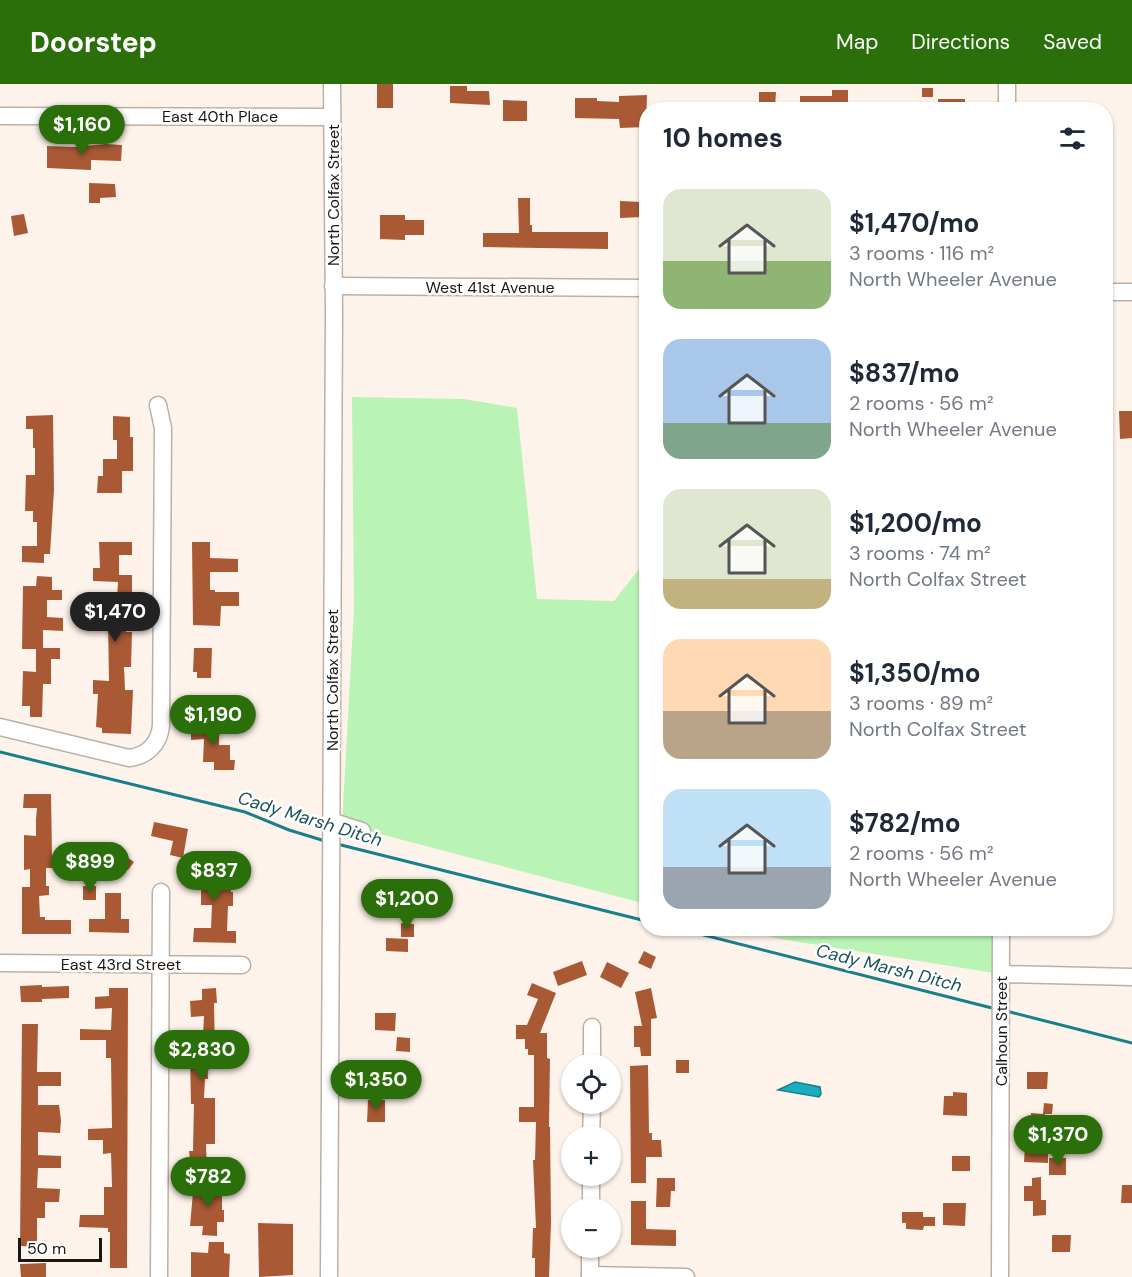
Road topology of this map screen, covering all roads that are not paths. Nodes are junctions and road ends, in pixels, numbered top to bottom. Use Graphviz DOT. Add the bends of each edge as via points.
graph roads {
  1 [pos="332,84"];
  2 [pos="1007,84"];
  3 [pos="1007,102"];
  4 [pos="0,116"];
  5 [pos="332,117"];
  6 [pos="333,286"];
  7 [pos="639,288"];
  8 [pos="1113,292"];
  9 [pos="1132,292"];
  10 [pos="158,405"];
  11 [pos="0,727"];
  12 [pos="335,817"];
  13 [pos="362,831"];
  14 [pos="161,892"];
  15 [pos="1001,936"];
  16 [pos="0,963"];
  17 [pos="161,964"];
  18 [pos="242,965"];
  19 [pos="1001,974"];
  20 [pos="1132,977"];
  21 [pos="592,1027"];
  22 [pos="592,1054"];
  23 [pos="590,1258"];
  24 [pos="590,1276"];
  25 [pos="159,1277"];
  26 [pos="329,1277"];
  27 [pos="686,1277"];
  28 [pos="1000,1277"];
  1 -- 5 [label="street, North Colfax Street"];
  2 -- 3 [label="street"];
  4 -- 5 [label="street, East 40th Place"];
  5 -- 6 [label="street, North Colfax Street"];
  6 -- 7 [label="street, West 41st Avenue"];
  6 -- 12 [label="street, North Colfax Street"];
  8 -- 9 [label="street"];
  10 -- 11 [label="street" via="163,428 158,739 146,753 122,757"];
  12 -- 13 [label="street"];
  12 -- 26 [label="street, North Colfax Street" via="331,860"];
  14 -- 17 [label="street"];
  15 -- 19 [label="street, Calhoun Street"];
  16 -- 17 [label="street, East 43rd Street"];
  17 -- 18 [label="street, East 43rd Street"];
  17 -- 25 [label="street"];
  19 -- 20 [label="street"];
  19 -- 28 [label="street, Calhoun Street"];
  21 -- 22 [label="street"];
  23 -- 24 [label="street"];
  24 -- 27 [label="street"];
}
